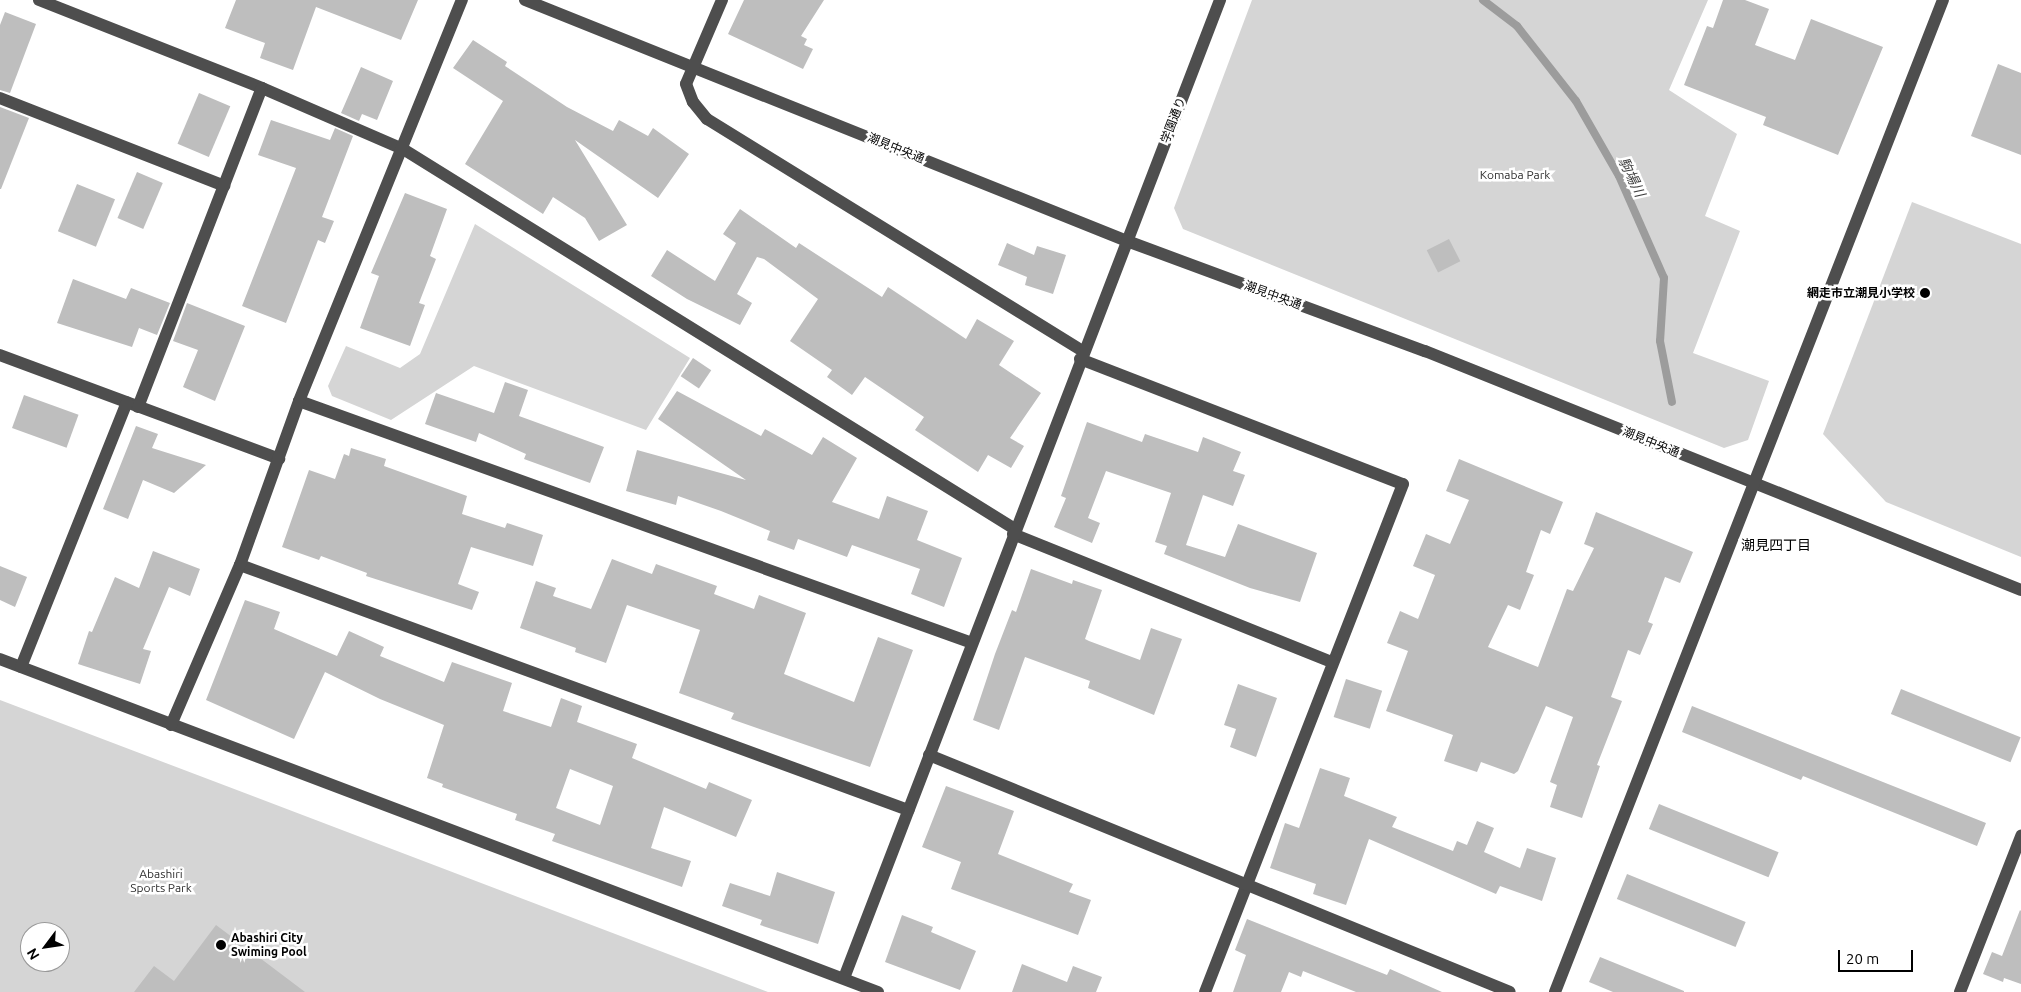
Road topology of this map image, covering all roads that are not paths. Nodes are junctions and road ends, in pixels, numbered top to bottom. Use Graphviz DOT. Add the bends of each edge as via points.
graph roads {
  1 [pos="39,0"];
  2 [pos="462,0"];
  3 [pos="525,0"];
  4 [pos="722,0"];
  5 [pos="1220,0"];
  6 [pos="1942,0"];
  7 [pos="694,68"];
  8 [pos="262,88"];
  9 [pos="0,98"];
  10 [pos="403,149"];
  11 [pos="224,186"];
  12 [pos="1127,241"];
  13 [pos="0,355"];
  14 [pos="1082,355"];
  15 [pos="299,401"];
  16 [pos="133,404"];
  17 [pos="279,459"];
  18 [pos="1756,484"];
  19 [pos="1014,532"];
  20 [pos="240,565"];
  21 [pos="2021,590"];
  22 [pos="972,643"];
  23 [pos="0,659"];
  24 [pos="1332,662"];
  25 [pos="21,667"];
  26 [pos="171,725"];
  27 [pos="929,755"];
  28 [pos="908,810"];
  29 [pos="2021,836"];
  30 [pos="1246,886"];
  31 [pos="844,978"];
  32 [pos="878,992"];
  33 [pos="1205,992"];
  34 [pos="1510,992"];
  35 [pos="1555,992"];
  36 [pos="1960,992"];
  1 -- 8 [label="street"];
  2 -- 10 [label="street"];
  3 -- 7 [label="street, 潮見中央通"];
  4 -- 7 [label="street"];
  5 -- 12 [label="street, 学園通り"];
  6 -- 18 [label="street"];
  7 -- 12 [label="street, 潮見中央通"];
  7 -- 14 [label="street" via="686,84 693,102 707,118"];
  8 -- 10 [label="street"];
  8 -- 11 [label="street"];
  9 -- 11 [label="street"];
  10 -- 15 [label="street"];
  10 -- 19 [label="street"];
  11 -- 16 [label="street"];
  12 -- 14 [label="street, 学園通り"];
  12 -- 18 [label="street, 潮見中央通" via="1425,351"];
  13 -- 16 [label="street"];
  14 -- 19 [label="street, 学園通り"];
  14 -- 24 [label="street" via="1403,484"];
  15 -- 17 [label="street"];
  15 -- 22 [label="street"];
  16 -- 17 [label="street"];
  16 -- 25 [label="street"];
  17 -- 20 [label="street"];
  18 -- 21 [label="street, 潮見中央通"];
  18 -- 35 [label="street"];
  19 -- 22 [label="street, 学園通り"];
  19 -- 24 [label="street"];
  20 -- 26 [label="street"];
  20 -- 28 [label="street"];
  22 -- 27 [label="street, 学園通り"];
  23 -- 25 [label="street"];
  24 -- 30 [label="street"];
  25 -- 26 [label="street"];
  26 -- 31 [label="street"];
  27 -- 28 [label="street, 学園通り"];
  27 -- 30 [label="street"];
  28 -- 31 [label="street, 学園通り"];
  29 -- 36 [label="street"];
  30 -- 33 [label="street"];
  30 -- 34 [label="street"];
  31 -- 32 [label="street"];
}
